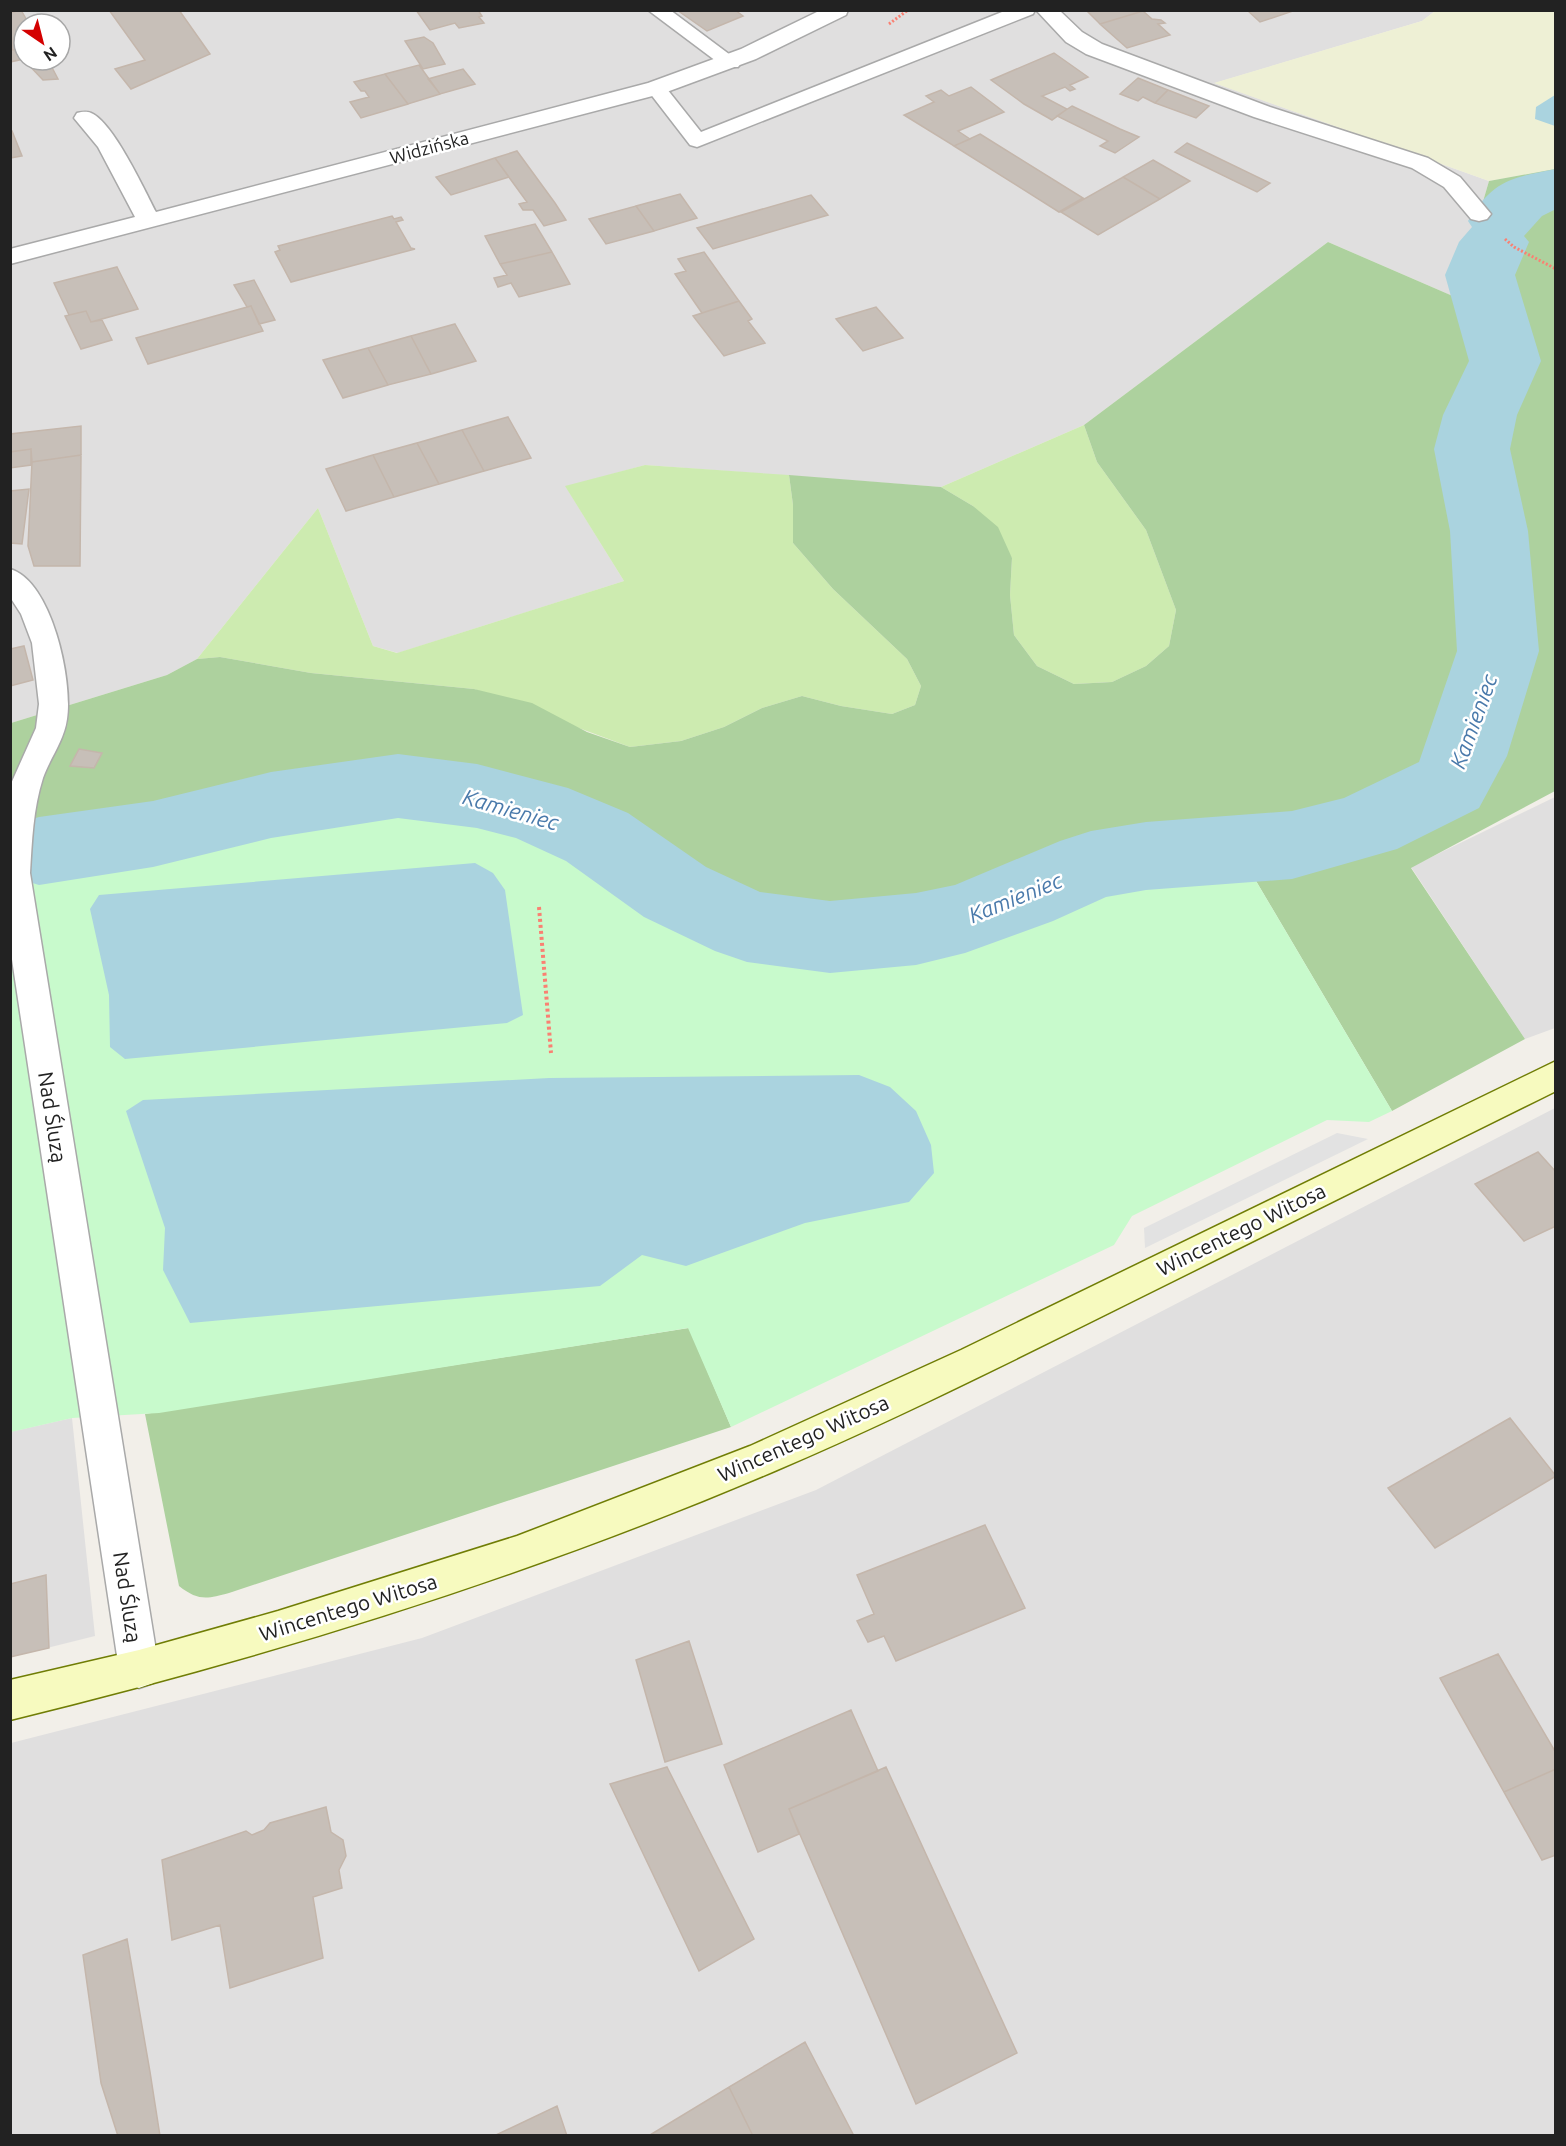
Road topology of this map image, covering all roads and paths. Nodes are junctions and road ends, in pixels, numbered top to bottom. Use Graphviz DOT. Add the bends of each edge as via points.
graph roads {
  1 [pos="657,10"];
  2 [pos="838,10"];
  3 [pos="1026,10"];
  4 [pos="1046,10"];
  5 [pos="730,63"];
  6 [pos="656,88"];
  7 [pos="85,117"];
  8 [pos="1479,214"];
  9 [pos="149,220"];
  10 [pos="10,257"];
  11 [pos="1556,269"];
  12 [pos="10,578"];
  13 [pos="539,907"];
  14 [pos="551,1053"];
  15 [pos="1556,1075"];
  16 [pos="139,1669"];
  17 [pos="10,1700"];
  1 -- 5 [label="lane"];
  2 -- 5 [label="street, Widzińska" via="792,36"];
  3 -- 6 [label="lane" via="697,141"];
  4 -- 8 [label="street" via="1074,37 1094,49 1262,112 1420,163 1452,182"];
  5 -- 6 [label="street, Widzińska"];
  6 -- 9 [label="street, Widzińska"];
  7 -- 9 [label="street" via="108,144"];
  8 -- 11 [label="path" via="1514,247"];
  9 -- 10 [label="street, Widzińska"];
  12 -- 16 [label="street, Nad Śluzą" via="39,620 54,692 52,727 27,778 17,830 15,873"];
  13 -- 14 [label="path"];
  15 -- 16 [label="street, Wincentego Witosa" via="974,1362 762,1458 517,1554 278,1630"];
  16 -- 17 [label="street, Wincentego Witosa"];
}
